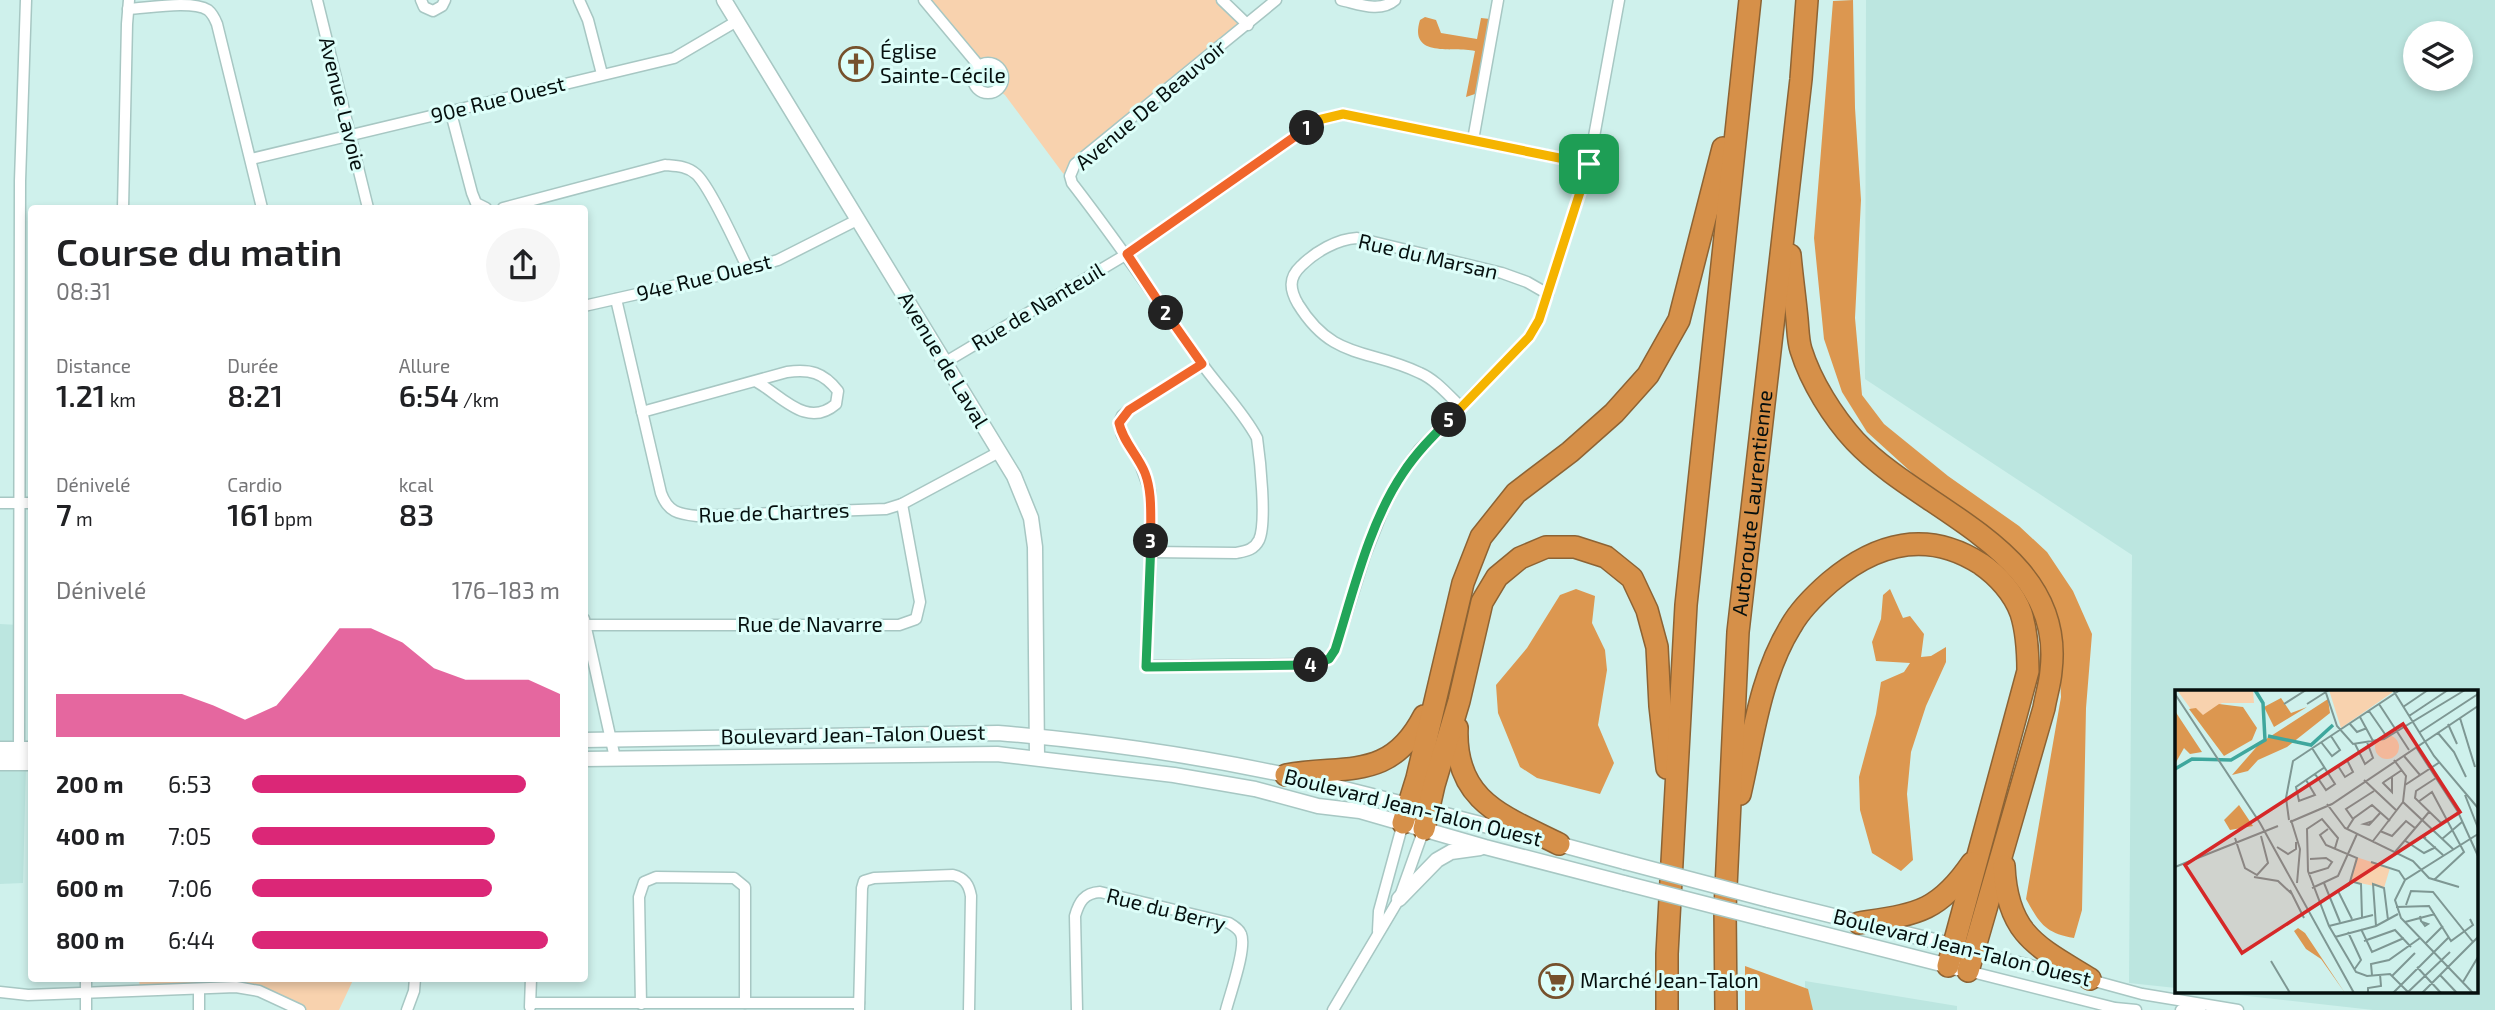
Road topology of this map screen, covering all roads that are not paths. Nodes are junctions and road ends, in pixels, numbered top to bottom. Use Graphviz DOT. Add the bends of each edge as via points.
graph roads {
  1 [pos="26,0"];
  2 [pos="317,0"];
  3 [pos="421,0"];
  4 [pos="445,0"];
  5 [pos="579,0"];
  6 [pos="724,0"];
  7 [pos="924,0"];
  8 [pos="1222,0"];
  9 [pos="1276,0"];
  10 [pos="1341,0"];
  11 [pos="1395,0"];
  12 [pos="1498,0"];
  13 [pos="1619,0"];
  14 [pos="1750,0"];
  15 [pos="1807,0"];
  16 [pos="129,5"];
  17 [pos="737,21"];
  18 [pos="1248,25"];
  19 [pos="979,66"];
  20 [pos="602,74"];
  21 [pos="1741,74"];
  22 [pos="451,113"];
  23 [pos="350,135"];
  24 [pos="1473,140"];
  25 [pos="251,159"];
  26 [pos="1589,164"];
  27 [pos="123,205"];
  28 [pos="261,205"];
  29 [pos="367,205"];
  30 [pos="480,205"];
  31 [pos="514,205"];
  32 [pos="1785,219"];
  33 [pos="857,220"];
  34 [pos="1127,254"];
  35 [pos="748,269"];
  36 [pos="1548,294"];
  37 [pos="616,299"];
  38 [pos="588,305"];
  39 [pos="944,363"];
  40 [pos="1202,364"];
  41 [pos="757,382"];
  42 [pos="26,396"];
  43 [pos="1461,407"];
  44 [pos="642,412"];
  45 [pos="999,452"];
  46 [pos="18,502"];
  47 [pos="0,503"];
  48 [pos="28,503"];
  49 [pos="902,504"];
  50 [pos="1151,552"];
  51 [pos="588,622"];
  52 [pos="588,636"];
  53 [pos="1440,678"];
  54 [pos="1459,701"];
  55 [pos="1037,736"];
  56 [pos="611,739"];
  57 [pos="588,740"];
  58 [pos="0,749"];
  59 [pos="25,749"];
  60 [pos="615,758"];
  61 [pos="1037,758"];
  62 [pos="588,759"];
  63 [pos="0,763"];
  64 [pos="28,763"];
  65 [pos="1286,775"];
  66 [pos="1416,817"];
  67 [pos="1674,829"];
  68 [pos="1559,844"];
  69 [pos="1728,844"];
  70 [pos="1485,847"];
  71 [pos="1982,849"];
  72 [pos="2004,850"];
  73 [pos="1399,899"];
  74 [pos="1859,923"];
  75 [pos="1378,933"];
  76 [pos="1961,958"];
  77 [pos="2091,979"];
  78 [pos="86,982"];
  79 [pos="415,982"];
  80 [pos="531,982"];
  81 [pos="199,990"];
  82 [pos="0,992"];
  83 [pos="86,992"];
  84 [pos="641,1003"];
  85 [pos="746,1003"];
  86 [pos="530,1007"];
  87 [pos="859,1007"];
  88 [pos="2224,1009"];
  89 [pos="86,1010"];
  90 [pos="199,1010"];
  91 [pos="300,1010"];
  92 [pos="407,1010"];
  93 [pos="969,1010"];
  94 [pos="1077,1010"];
  95 [pos="1226,1010"];
  96 [pos="1333,1010"];
  97 [pos="1667,1010"];
  98 [pos="1726,1010"];
  99 [pos="2136,1010"];
  100 [pos="2180,1010"];
  101 [pos="2238,1010"];
  1 -- 42 [label="street" via="20,181"];
  2 -- 23 [label="street, Avenue Lavoie"];
  3 -- 4 [label="street" via="433,11"];
  5 -- 20 [label="street"];
  6 -- 17 [label="street, Avenue de Laval"];
  7 -- 19 [label="street"];
  8 -- 18 [label="street"];
  9 -- 18 [label="street, Avenue De Beauvoir"];
  10 -- 11 [label="street" via="1374,7"];
  12 -- 24 [label="street"];
  13 -- 26 [label="street"];
  14 -- 21 [label="highway"];
  15 -- 32 [label="highway, Autoroute Laurentienne"];
  16 -- 25 [label="street" via="199,6 213,15"];
  16 -- 27 [label="street"];
  17 -- 20 [label="street, 90e Rue Ouest" via="674,58"];
  17 -- 33 [label="street, Avenue de Laval"];
  18 -- 34 [label="street, Avenue De Beauvoir" via="1072,168 1072,183"];
  20 -- 22 [label="street, 90e Rue Ouest"];
  21 -- 53 [label="highway" via="1679,320 1647,375 1615,413 1516,493 1481,537 1463,583"];
  21 -- 67 [label="highway" via="1686,605"];
  22 -- 23 [label="street, 90e Rue Ouest"];
  22 -- 30 [label="street" via="472,192"];
  23 -- 25 [label="street, 90e Rue Ouest"];
  23 -- 29 [label="street, Avenue Lavoie"];
  24 -- 26 [label="street, Rue de Nanteuil"];
  24 -- 34 [label="street, Rue de Nanteuil" via="1343,114 1318,120"];
  25 -- 28 [label="street"];
  26 -- 36 [label="street"];
  31 -- 35 [label="street" via="665,165 678,166 702,180"];
  32 -- 69 [label="highway, Autoroute Laurentienne" via="1738,632"];
  32 -- 72 [label="highway" via="1801,349 1823,398 1855,441 1901,481 2003,551 2027,578 2043,606 2052,670"];
  33 -- 35 [label="street, 94e Rue Ouest" via="778,260"];
  33 -- 39 [label="street, Avenue de Laval"];
  34 -- 39 [label="street, Rue de Nanteuil"];
  34 -- 40 [label="street"];
  35 -- 37 [label="street, 94e Rue Ouest"];
  36 -- 43 [label="street" via="1529,337"];
  36 -- 43 [label="street, Rue du Marsan" via="1502,273 1357,238 1336,242 1297,270 1292,294 1317,331 1350,351 1431,379"];
  37 -- 38 [label="street, 94e Rue Ouest"];
  37 -- 44 [label="street, Rue de Chartres"];
  39 -- 45 [label="street, Avenue de Laval"];
  40 -- 50 [label="street" via="1129,410 1119,423 1146,474"];
  40 -- 50 [label="street" via="1257,438 1262,528 1248,551"];
  41 -- 41 [label="street" via="787,372 819,373 838,391 836,404 828,411 805,413"];
  41 -- 44 [label="street"];
  42 -- 46 [label="street"];
  43 -- 50 [label="street" via="1419,450 1384,507 1329,659 1304,666 1146,667"];
  44 -- 49 [label="street, Rue de Chartres" via="660,493 674,511 711,515 886,509"];
  45 -- 49 [label="street, Rue de Chartres"];
  45 -- 55 [label="street, Avenue de Laval" via="1014,475 1031,519 1035,547"];
  46 -- 47 [label="street"];
  46 -- 48 [label="street"];
  46 -- 59 [label="street"];
  49 -- 51 [label="street, Rue de Navarre" via="920,603 916,618 908,623"];
  52 -- 56 [label="street"];
  53 -- 65 [label="highway" via="1414,736 1388,757 1359,769"];
  53 -- 66 [label="highway"];
  54 -- 66 [label="highway"];
  54 -- 67 [label="highway" via="1482,602 1497,577 1520,558 1546,547 1575,547 1606,557 1632,578 1657,647"];
  54 -- 68 [label="highway" via="1458,758 1466,782 1501,815"];
  55 -- 56 [label="street, Boulevard Jean-Talon Ouest"];
  55 -- 61 [label="street, Avenue de Laval"];
  55 -- 65 [label="street, Boulevard Jean-Talon Ouest"];
  56 -- 57 [label="street, Boulevard Jean-Talon Ouest"];
  56 -- 60 [label="street"];
  58 -- 59 [label="street"];
  60 -- 61 [label="street, Boulevard Jean-Talon Ouest" via="997,754"];
  60 -- 62 [label="street, Boulevard Jean-Talon Ouest"];
  61 -- 66 [label="street, Boulevard Jean-Talon Ouest" via="1174,775 1318,806"];
  63 -- 64 [label="street"];
  65 -- 66 [label="street, Boulevard Jean-Talon Ouest"];
  66 -- 68 [label="street, Boulevard Jean-Talon Ouest"];
  66 -- 70 [label="street, Boulevard Jean-Talon Ouest"];
  66 -- 73 [label="street"];
  66 -- 75 [label="street" via="1379,911"];
  67 -- 97 [label="highway"];
  68 -- 74 [label="street, Boulevard Jean-Talon Ouest, bridge"];
  69 -- 71 [label="highway" via="1765,687 1791,625 1844,569 1872,553 1902,544 1939,545 1966,554 2005,586 2020,610 2028,671"];
  69 -- 98 [label="highway, Autoroute Laurentienne"];
  70 -- 73 [label="street" via="1451,852 1437,860"];
  70 -- 76 [label="street, Boulevard Jean-Talon Ouest, bridge" via="1768,920"];
  71 -- 74 [label="highway" via="1944,898 1926,909"];
  71 -- 76 [label="highway"];
  72 -- 76 [label="highway"];
  72 -- 77 [label="highway" via="2008,902 2016,921 2031,941"];
  73 -- 75 [label="street"];
  74 -- 76 [label="street, Boulevard Jean-Talon Ouest"];
  75 -- 96 [label="street"];
  76 -- 77 [label="street, Boulevard Jean-Talon Ouest"];
  76 -- 99 [label="street, Boulevard Jean-Talon Ouest" via="2115,1008"];
  77 -- 88 [label="street, Boulevard Jean-Talon Ouest"];
  78 -- 83 [label="street"];
  79 -- 92 [label="street"];
  80 -- 86 [label="street"];
  81 -- 83 [label="street"];
  81 -- 90 [label="street"];
  81 -- 91 [label="street" via="236,987 259,991"];
  82 -- 83 [label="street"];
  83 -- 89 [label="street"];
  84 -- 85 [label="street"];
  84 -- 85 [label="street" via="639,897 644,882 656,877 734,878 745,887"];
  84 -- 86 [label="street"];
  85 -- 87 [label="street"];
  87 -- 93 [label="street" via="864,881 953,875 967,882 971,896"];
  88 -- 100 [label="street, Boulevard Jean-Talon Ouest"];
  88 -- 101 [label="street, Boulevard Jean-Talon Ouest"];
  94 -- 95 [label="street, Rue du Berry" via="1075,916 1084,898 1100,892 1236,927 1242,948"];
}
